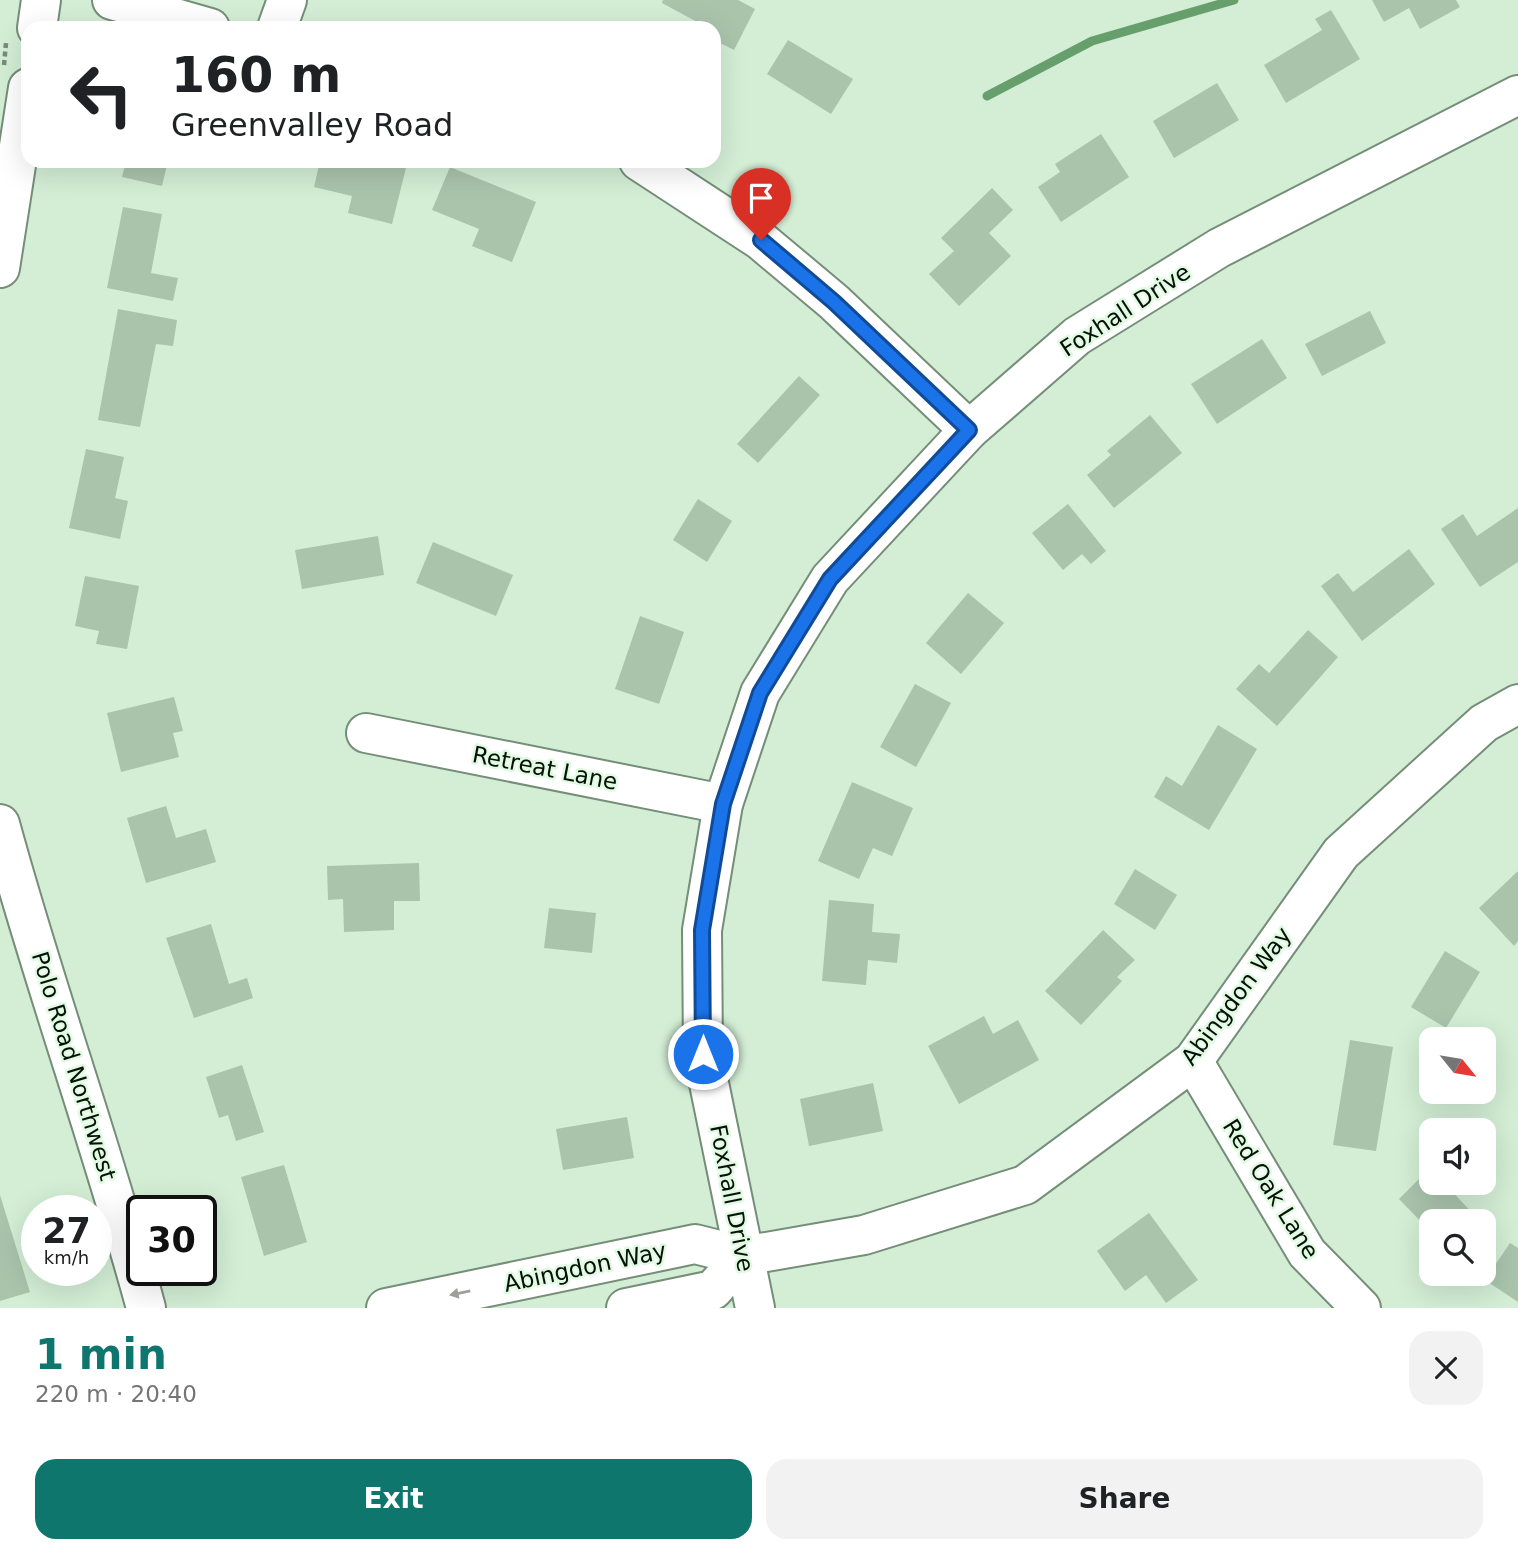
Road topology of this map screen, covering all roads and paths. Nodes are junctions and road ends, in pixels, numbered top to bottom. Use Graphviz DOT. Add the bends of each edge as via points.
graph roads {
  1 [pos="41,0"];
  2 [pos="112,0"];
  3 [pos="287,0"];
  4 [pos="28,21"];
  5 [pos="186,21"];
  6 [pos="280,21"];
  7 [pos="21,38"];
  8 [pos="16,78"];
  9 [pos="1518,95"];
  10 [pos="650,168"];
  11 [pos="0,268"];
  12 [pos="969,430"];
  13 [pos="1518,704"];
  14 [pos="366,733"];
  15 [pos="723,804"];
  16 [pos="0,824"];
  17 [pos="1192,1061"];
  18 [pos="743,1256"];
  19 [pos="146,1308"];
  20 [pos="386,1308"];
  21 [pos="626,1308"];
  22 [pos="755,1308"];
  23 [pos="1361,1308"];
  1 -- 4 [label="street"];
  2 -- 5 [label="street"];
  3 -- 6 [label="street"];
  7 -- 8 [label="path"];
  8 -- 11 [label="street"];
  9 -- 12 [label="street, Foxhall Drive" via="1208,256 1077,336"];
  10 -- 12 [label="street" via="761,240"];
  12 -- 15 [label="street, Foxhall Drive" via="830,579 760,693"];
  13 -- 17 [label="street, Abingdon Way" via="1484,723 1341,853"];
  14 -- 15 [label="street, Retreat Lane"];
  15 -- 18 [label="street, Foxhall Drive" via="702,930 703,1054"];
  16 -- 19 [label="street, Polo Road Northwest"];
  17 -- 18 [label="street, Abingdon Way" via="1025,1185 864,1235"];
  17 -- 23 [label="street, Red Oak Lane" via="1307,1253"];
  18 -- 20 [label="street, Abingdon Way, one-way" via="695,1244"];
  18 -- 21 [label="street" via="713,1290"];
  18 -- 22 [label="street, Foxhall Drive"];
}
